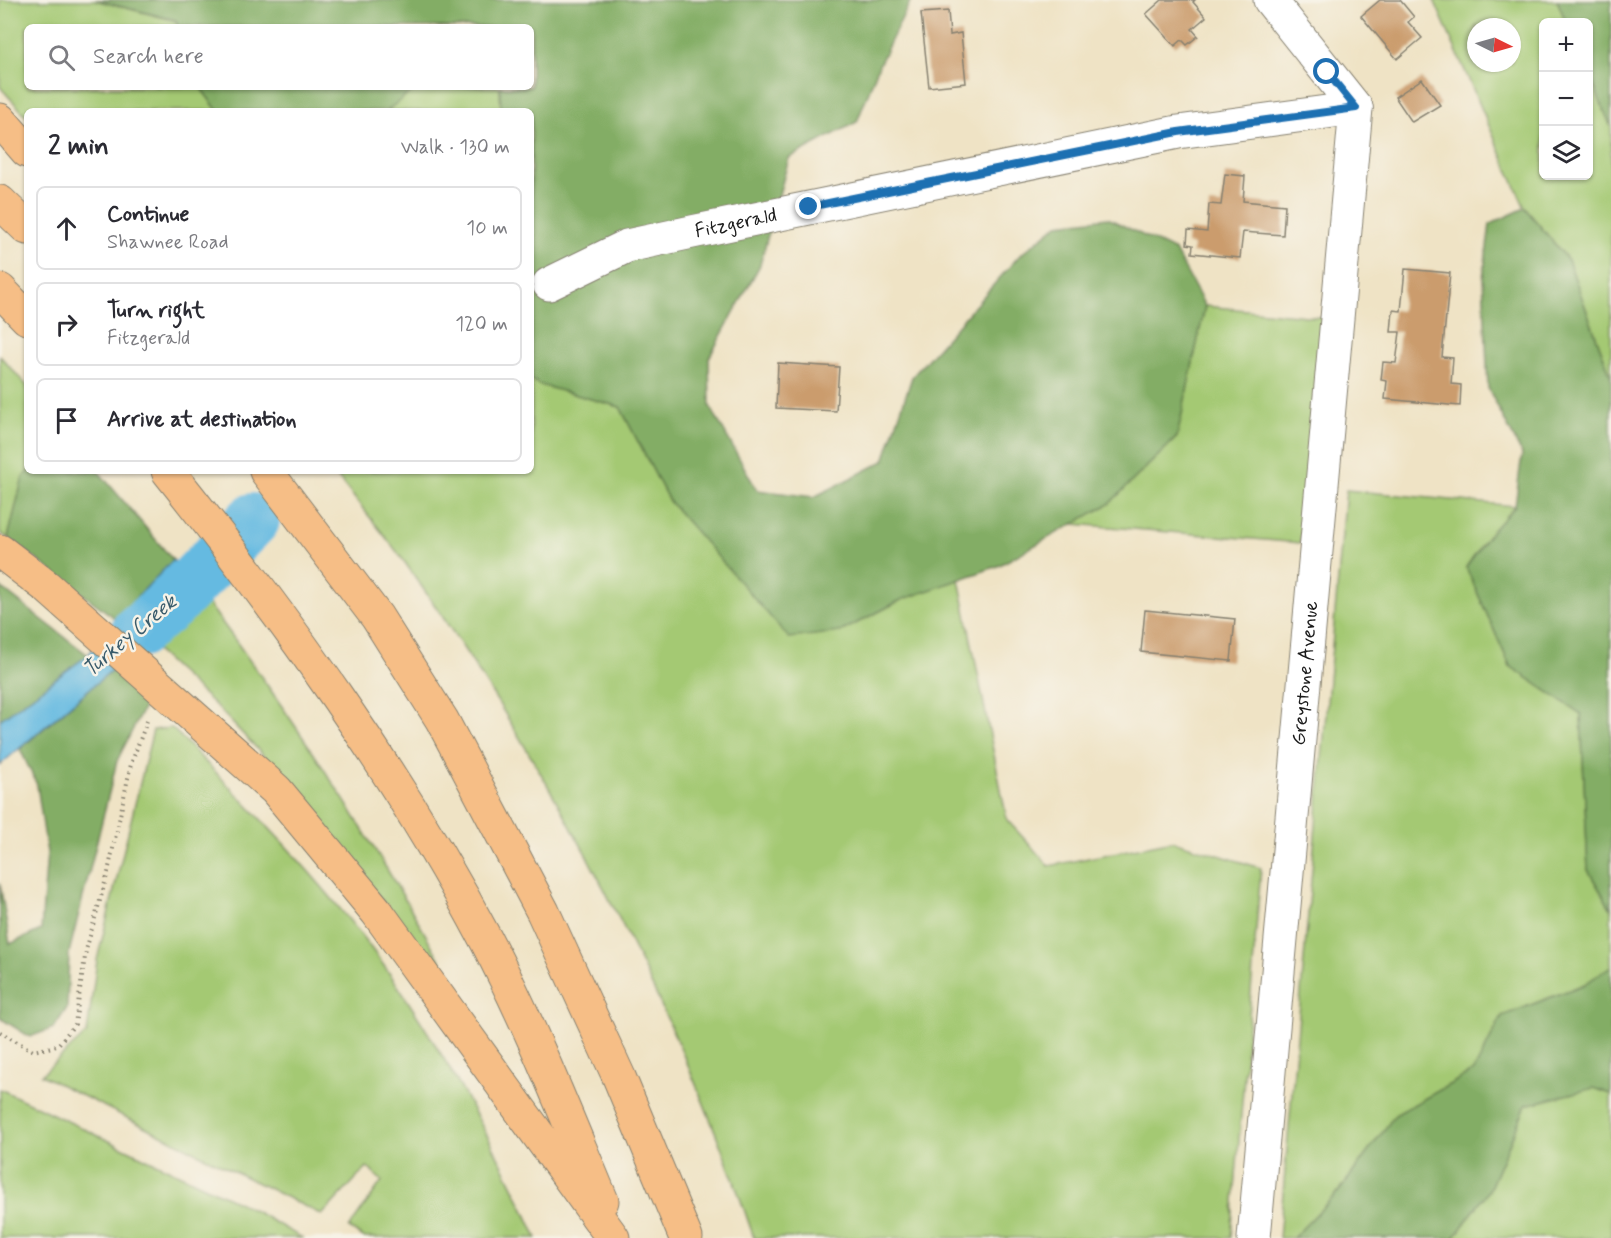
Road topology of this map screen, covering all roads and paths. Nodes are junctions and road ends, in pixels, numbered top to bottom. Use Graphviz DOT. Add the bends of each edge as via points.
graph roads {
  1 [pos="1270,0"];
  2 [pos="1356,108"];
  3 [pos="0,120"];
  4 [pos="24,148"];
  5 [pos="0,202"];
  6 [pos="24,225"];
  7 [pos="549,284"];
  8 [pos="0,290"];
  9 [pos="24,315"];
  10 [pos="170,474"];
  11 [pos="268,474"];
  12 [pos="0,551"];
  13 [pos="147,721"];
  14 [pos="0,1032"];
  15 [pos="613,1238"];
  16 [pos="618,1238"];
  17 [pos="686,1238"];
  18 [pos="1254,1238"];
  1 -- 2 [label="street"];
  2 -- 7 [label="street, Fitzgerald" via="1178,132 649,241 627,246"];
  2 -- 18 [label="street, Greystone Avenue"];
  3 -- 4 [label="highway"];
  5 -- 6 [label="highway"];
  8 -- 9 [label="highway"];
  10 -- 16 [label="highway" via="254,578 338,696 432,842 487,941 544,1061"];
  11 -- 17 [label="highway" via="377,617 442,720 543,912 619,1077"];
  12 -- 15 [label="highway" via="47,587 276,790 384,921"];
  13 -- 14 [label="path" via="131,764 108,872 86,950 75,1024 57,1046 33,1051"];
}
